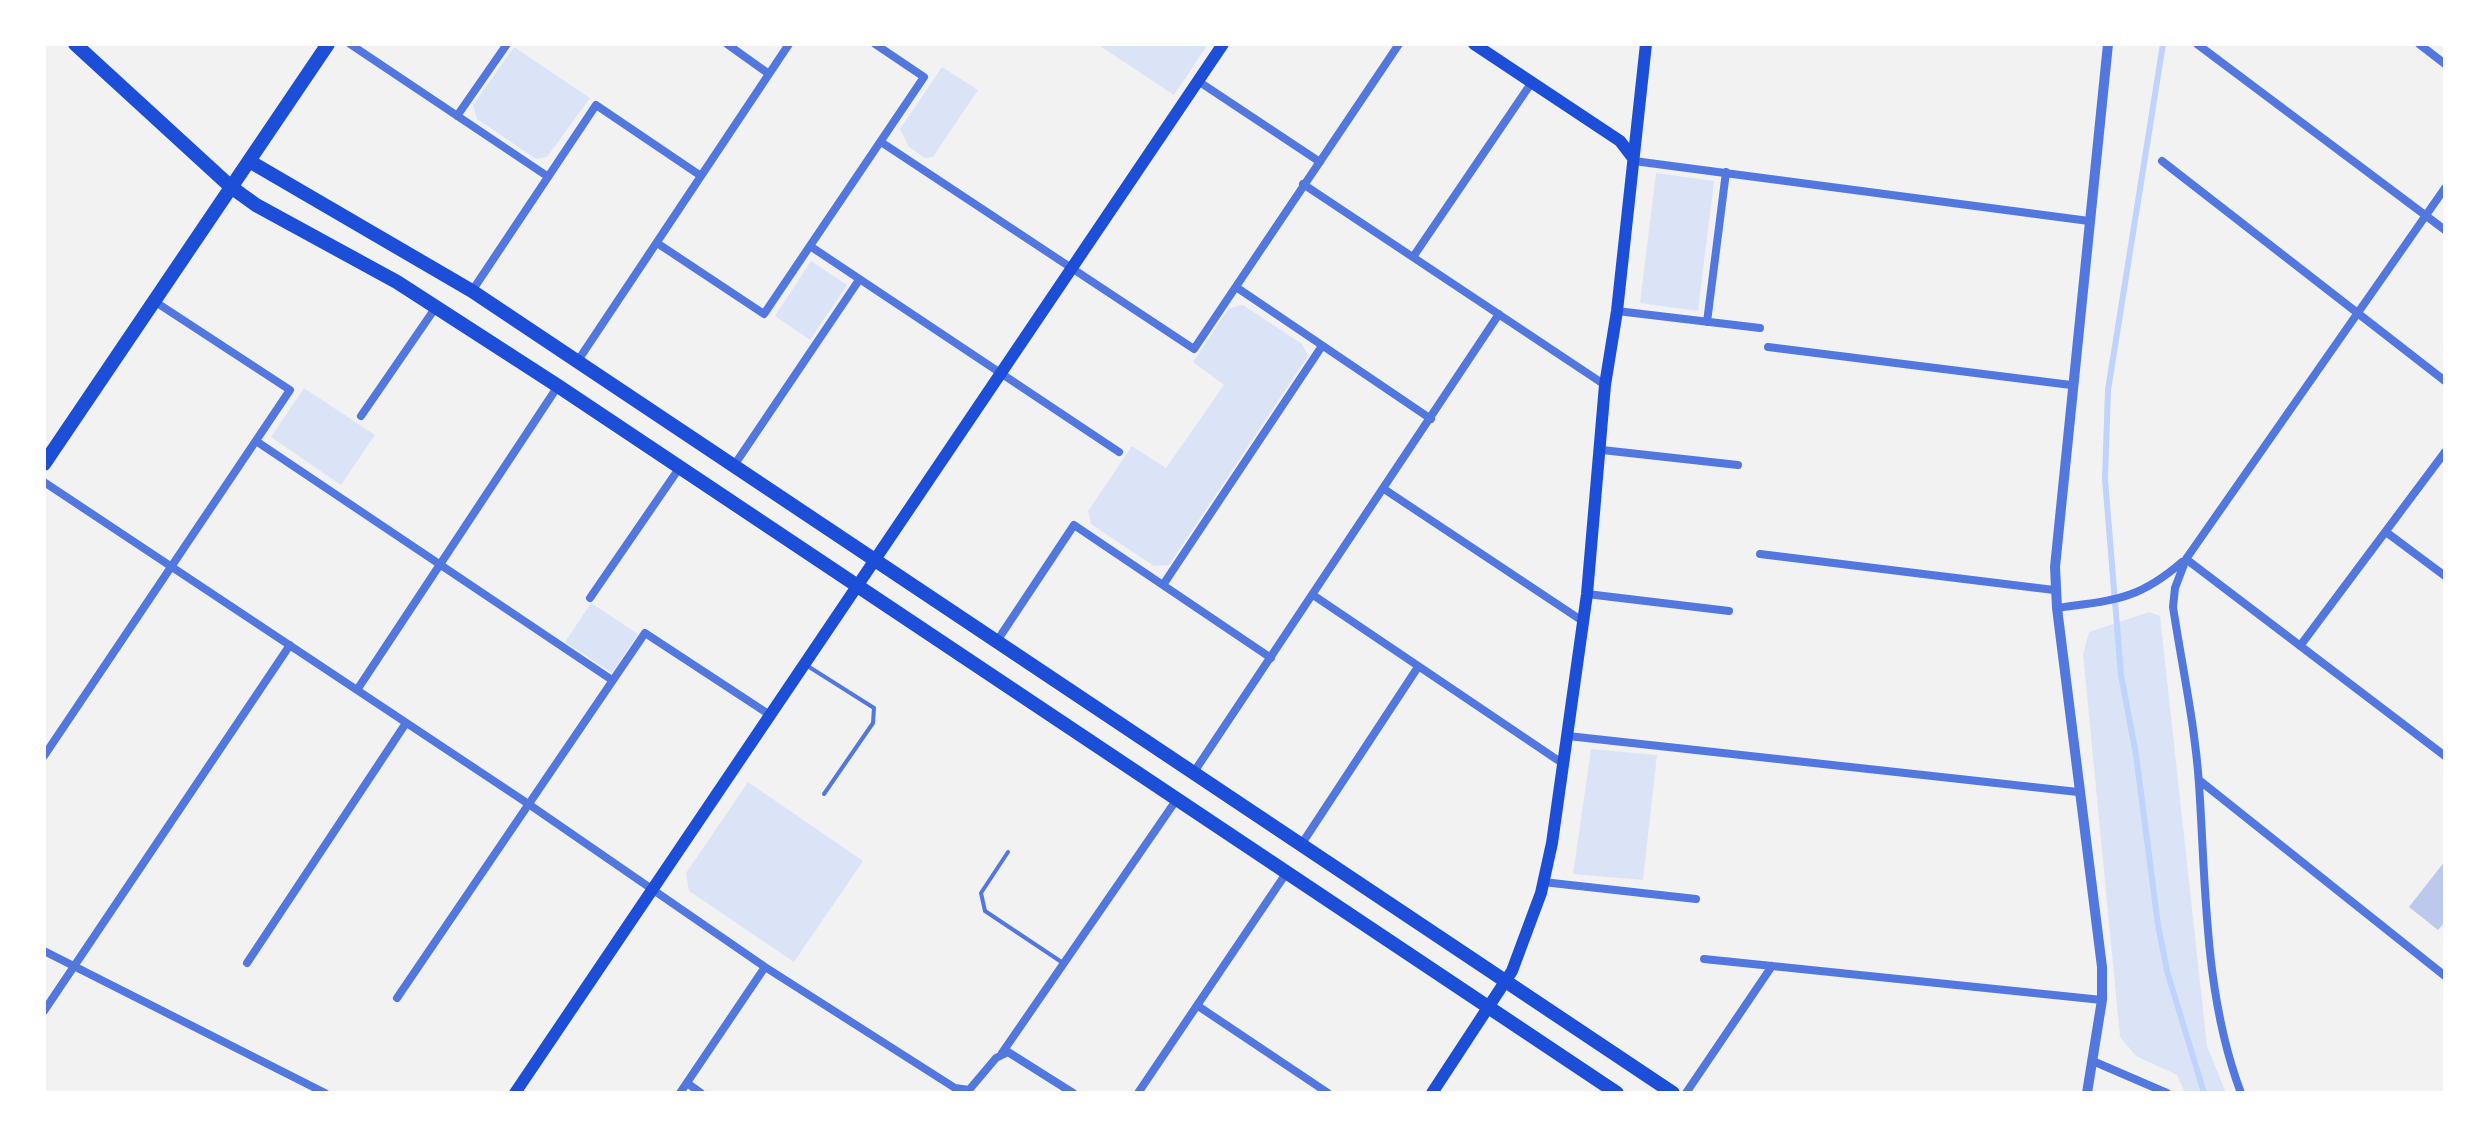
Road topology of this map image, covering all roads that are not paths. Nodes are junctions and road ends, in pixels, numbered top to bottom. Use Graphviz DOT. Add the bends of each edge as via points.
graph roads {
  1 [pos="75,44"];
  2 [pos="328,44"];
  3 [pos="350,44"];
  4 [pos="507,44"];
  5 [pos="727,44"];
  6 [pos="789,44"];
  7 [pos="875,44"];
  8 [pos="1223,44"];
  9 [pos="1399,44"];
  10 [pos="1474,44"];
  11 [pos="1646,44"];
  12 [pos="2108,44"];
  13 [pos="2197,44"];
  14 [pos="2419,44"];
  15 [pos="2445,64"];
  16 [pos="769,74"];
  17 [pos="1198,81"];
  18 [pos="1532,82"];
  19 [pos="457,116"];
  20 [pos="1638,120"];
  21 [pos="1608,132"];
  22 [pos="881,142"];
  23 [pos="249,161"];
  24 [pos="1634,161"];
  25 [pos="2162,161"];
  26 [pos="1320,162"];
  27 [pos="1726,172"];
  28 [pos="547,176"];
  29 [pos="701,176"];
  30 [pos="1303,184"];
  31 [pos="231,187"];
  32 [pos="2445,188"];
  33 [pos="2425,216"];
  34 [pos="2089,221"];
  35 [pos="2445,230"];
  36 [pos="657,243"];
  37 [pos="810,246"];
  38 [pos="1413,257"];
  39 [pos="1072,268"];
  40 [pos="859,280"];
  41 [pos="1236,287"];
  42 [pos="472,291"];
  43 [pos="154,301"];
  44 [pos="436,307"];
  45 [pos="1617,311"];
  46 [pos="2358,313"];
  47 [pos="1499,314"];
  48 [pos="1707,322"];
  49 [pos="1760,328"];
  50 [pos="1322,346"];
  51 [pos="1768,347"];
  52 [pos="577,362"];
  53 [pos="1000,374"];
  54 [pos="2445,381"];
  55 [pos="1605,385"];
  56 [pos="2071,385"];
  57 [pos="558,386"];
  58 [pos="361,416"];
  59 [pos="1431,419"];
  60 [pos="256,441"];
  61 [pos="1602,450"];
  62 [pos="1119,452"];
  63 [pos="2445,452"];
  64 [pos="44,464"];
  65 [pos="1738,465"];
  66 [pos="680,467"];
  67 [pos="733,467"];
  68 [pos="44,482"];
  69 [pos="1384,489"];
  70 [pos="2386,532"];
  71 [pos="1760,554"];
  72 [pos="2186,559"];
  73 [pos="874,561"];
  74 [pos="171,566"];
  75 [pos="442,566"];
  76 [pos="2445,576"];
  77 [pos="1163,585"];
  78 [pos="858,586"];
  79 [pos="2054,590"];
  80 [pos="1587,594"];
  81 [pos="1313,595"];
  82 [pos="590,598"];
  83 [pos="2057,608"];
  84 [pos="1729,611"];
  85 [pos="1581,620"];
  86 [pos="997,641"];
  87 [pos="290,645"];
  88 [pos="2300,646"];
  89 [pos="1271,658"];
  90 [pos="805,664"];
  91 [pos="1418,667"];
  92 [pos="612,680"];
  93 [pos="357,690"];
  94 [pos="770,715"];
  95 [pos="406,723"];
  96 [pos="1568,736"];
  97 [pos="44,756"];
  98 [pos="2445,756"];
  99 [pos="1562,763"];
  100 [pos="1194,772"];
  101 [pos="2199,780"];
  102 [pos="2078,792"];
  103 [pos="824,794"];
  104 [pos="1177,799"];
  105 [pos="527,803"];
  106 [pos="1300,845"];
  107 [pos="1008,852"];
  108 [pos="1287,872"];
  109 [pos="1543,882"];
  110 [pos="653,889"];
  111 [pos="1696,899"];
  112 [pos="44,951"];
  113 [pos="1704,959"];
  114 [pos="247,963"];
  115 [pos="1063,963"];
  116 [pos="74,966"];
  117 [pos="1772,966"];
  118 [pos="765,967"];
  119 [pos="2445,976"];
  120 [pos="1507,981"];
  121 [pos="397,998"];
  122 [pos="2102,1000"];
  123 [pos="1198,1006"];
  124 [pos="1489,1007"];
  125 [pos="44,1011"];
  126 [pos="1001,1054"];
  127 [pos="2095,1062"];
  128 [pos="687,1083"];
  129 [pos="974,1089"];
  130 [pos="1611,1091"];
  131 [pos="325,1093"];
  132 [pos="515,1093"];
  133 [pos="680,1093"];
  134 [pos="701,1093"];
  135 [pos="1073,1093"];
  136 [pos="1138,1093"];
  137 [pos="1328,1093"];
  138 [pos="1432,1093"];
  139 [pos="1673,1093"];
  140 [pos="1686,1093"];
  141 [pos="2087,1093"];
  142 [pos="2167,1093"];
  143 [pos="2241,1093"];
  1 -- 31 [label="main road"];
  2 -- 23 [label="main road"];
  3 -- 19 [label="street"];
  4 -- 19 [label="street"];
  5 -- 16 [label="street"];
  6 -- 16 [label="street"];
  7 -- 22 [label="street" via="924,77"];
  8 -- 17 [label="main road"];
  9 -- 26 [label="street"];
  10 -- 18 [label="main road"];
  11 -- 20 [label="main road"];
  12 -- 34 [label="street"];
  13 -- 33 [label="street"];
  14 -- 15 [label="street"];
  16 -- 29 [label="street"];
  17 -- 26 [label="street"];
  17 -- 39 [label="main road"];
  18 -- 21 [label="main road"];
  18 -- 38 [label="street"];
  19 -- 28 [label="street"];
  20 -- 21 [label="main road" via="1628,137"];
  20 -- 24 [label="main road"];
  21 -- 24 [label="main road" via="1629,149"];
  22 -- 37 [label="street"];
  22 -- 39 [label="street"];
  23 -- 31 [label="main road"];
  23 -- 42 [label="main road"];
  24 -- 27 [label="street"];
  24 -- 45 [label="main road"];
  25 -- 46 [label="street"];
  26 -- 30 [label="street"];
  27 -- 34 [label="street"];
  27 -- 48 [label="street"];
  28 -- 29 [label="street" via="596,105"];
  28 -- 42 [label="street"];
  29 -- 36 [label="street"];
  30 -- 38 [label="street"];
  30 -- 41 [label="street"];
  31 -- 43 [label="main road"];
  31 -- 44 [label="main road"];
  32 -- 33 [label="street"];
  33 -- 35 [label="street"];
  33 -- 46 [label="street"];
  34 -- 56 [label="street"];
  36 -- 37 [label="street" via="764,314"];
  36 -- 52 [label="street"];
  37 -- 40 [label="street"];
  38 -- 47 [label="street"];
  39 -- 41 [label="street" via="1194,349"];
  39 -- 53 [label="main road"];
  40 -- 53 [label="street"];
  40 -- 67 [label="street"];
  41 -- 50 [label="street"];
  42 -- 52 [label="main road"];
  43 -- 60 [label="street" via="290,390"];
  43 -- 64 [label="main road"];
  44 -- 57 [label="main road"];
  44 -- 58 [label="street"];
  45 -- 48 [label="street"];
  45 -- 55 [label="main road"];
  46 -- 54 [label="street"];
  46 -- 72 [label="street"];
  47 -- 55 [label="street"];
  47 -- 59 [label="street"];
  48 -- 49 [label="street"];
  50 -- 59 [label="street"];
  50 -- 77 [label="street"];
  51 -- 56 [label="street"];
  52 -- 67 [label="main road"];
  53 -- 62 [label="street"];
  53 -- 73 [label="main road"];
  55 -- 61 [label="main road"];
  56 -- 79 [label="street"];
  57 -- 66 [label="main road"];
  57 -- 75 [label="street"];
  59 -- 69 [label="street"];
  60 -- 74 [label="street"];
  60 -- 75 [label="street"];
  61 -- 65 [label="street"];
  61 -- 80 [label="main road"];
  63 -- 70 [label="street"];
  66 -- 78 [label="main road"];
  66 -- 82 [label="street"];
  67 -- 73 [label="main road"];
  68 -- 74 [label="street"];
  69 -- 81 [label="street"];
  69 -- 85 [label="street"];
  70 -- 76 [label="street"];
  70 -- 88 [label="street"];
  71 -- 79 [label="street"];
  72 -- 83 [label="street" via="2150,588 2127,598"];
  72 -- 88 [label="street"];
  72 -- 101 [label="street" via="2173,607"];
  73 -- 78 [label="main road"];
  73 -- 86 [label="main road"];
  74 -- 87 [label="street"];
  74 -- 97 [label="street"];
  75 -- 92 [label="street"];
  75 -- 93 [label="street"];
  77 -- 86 [label="street" via="1074,525"];
  77 -- 89 [label="street"];
  78 -- 90 [label="main road"];
  78 -- 104 [label="main road"];
  79 -- 83 [label="street"];
  80 -- 84 [label="street"];
  80 -- 85 [label="main road"];
  81 -- 89 [label="street"];
  81 -- 91 [label="street"];
  83 -- 102 [label="street"];
  85 -- 96 [label="main road"];
  86 -- 100 [label="main road"];
  87 -- 93 [label="street"];
  87 -- 116 [label="street"];
  88 -- 98 [label="street"];
  89 -- 100 [label="street"];
  90 -- 94 [label="main road"];
  90 -- 103 [label="lane" via="874,708 873,723"];
  91 -- 99 [label="street"];
  91 -- 106 [label="street"];
  92 -- 94 [label="street" via="645,633"];
  92 -- 105 [label="street"];
  93 -- 95 [label="street"];
  94 -- 110 [label="main road"];
  95 -- 105 [label="street"];
  95 -- 114 [label="street"];
  96 -- 99 [label="main road"];
  96 -- 102 [label="street"];
  99 -- 109 [label="main road"];
  100 -- 106 [label="main road"];
  101 -- 119 [label="street"];
  101 -- 143 [label="street" via="2214,985"];
  102 -- 122 [label="street"];
  104 -- 108 [label="main road"];
  104 -- 115 [label="street"];
  105 -- 110 [label="street"];
  105 -- 121 [label="street"];
  106 -- 120 [label="main road"];
  107 -- 115 [label="lane" via="981,893 985,911"];
  108 -- 123 [label="street"];
  108 -- 124 [label="main road"];
  109 -- 111 [label="street"];
  109 -- 120 [label="main road"];
  110 -- 118 [label="street"];
  110 -- 132 [label="main road"];
  112 -- 116 [label="street"];
  113 -- 117 [label="street"];
  115 -- 126 [label="street"];
  116 -- 125 [label="street"];
  116 -- 131 [label="street"];
  117 -- 122 [label="street"];
  117 -- 140 [label="street"];
  118 -- 128 [label="street"];
  118 -- 129 [label="street" via="955,1088"];
  120 -- 124 [label="main road"];
  120 -- 139 [label="main road"];
  122 -- 127 [label="street"];
  123 -- 136 [label="street"];
  123 -- 137 [label="street"];
  124 -- 130 [label="main road"];
  124 -- 138 [label="main road"];
  126 -- 129 [label="street"];
  126 -- 135 [label="street" via="1015,1054"];
  127 -- 141 [label="street"];
  127 -- 142 [label="street"];
  128 -- 133 [label="street"];
  128 -- 134 [label="street"];
}
